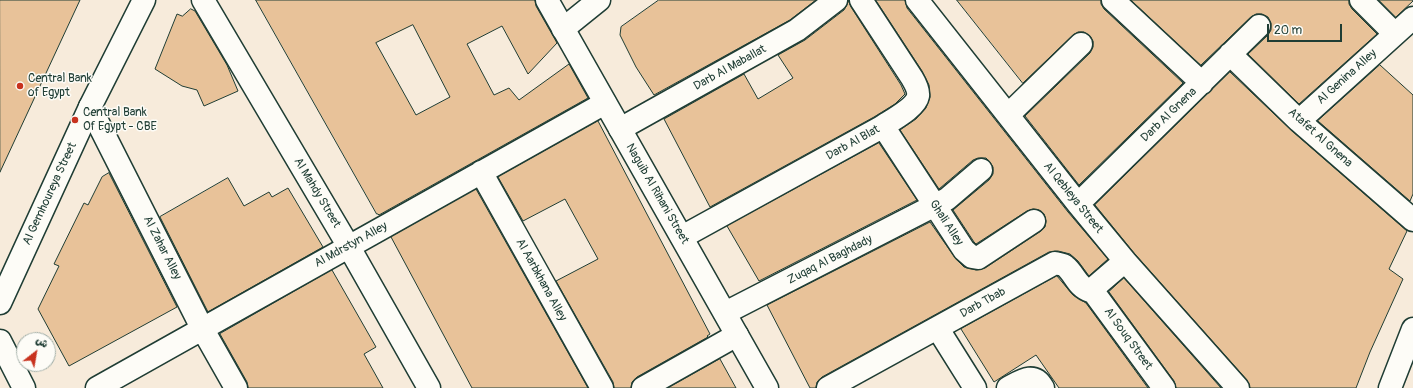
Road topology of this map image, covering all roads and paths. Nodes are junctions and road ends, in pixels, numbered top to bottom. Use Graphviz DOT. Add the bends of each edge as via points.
graph roads {
  1 [pos="144,0"];
  2 [pos="203,0"];
  3 [pos="547,0"];
  4 [pos="599,0"];
  5 [pos="836,0"];
  6 [pos="861,0"];
  7 [pos="917,0"];
  8 [pos="1113,0"];
  9 [pos="1361,0"];
  10 [pos="1413,18"];
  11 [pos="1259,26"];
  12 [pos="563,30"];
  13 [pos="1395,34"];
  14 [pos="1081,44"];
  15 [pos="1230,54"];
  16 [pos="1202,82"];
  17 [pos="605,103"];
  18 [pos="90,107"];
  19 [pos="1008,115"];
  20 [pos="1299,121"];
  21 [pos="883,126"];
  22 [pos="620,129"];
  23 [pos="981,170"];
  24 [pos="481,172"];
  25 [pos="1078,204"];
  26 [pos="934,206"];
  27 [pos="1413,220"];
  28 [pos="1034,221"];
  29 [pos="682,237"];
  30 [pos="349,247"];
  31 [pos="1125,261"];
  32 [pos="1092,290"];
  33 [pos="0,303"];
  34 [pos="725,313"];
  35 [pos="202,328"];
  36 [pos="938,328"];
  37 [pos="1413,329"];
  38 [pos="737,335"];
  39 [pos="0,342"];
  40 [pos="24,388"];
  41 [pos="97,388"];
  42 [pos="236,388"];
  43 [pos="429,388"];
  44 [pos="602,388"];
  45 [pos="643,388"];
  46 [pos="767,388"];
  47 [pos="828,388"];
  48 [pos="975,388"];
  49 [pos="1008,388"];
  50 [pos="1043,388"];
  51 [pos="1164,388"];
  52 [pos="1238,388"];
  53 [pos="1390,388"];
  1 -- 18 [label="street, Al Gemhoureya Street"];
  2 -- 30 [label="street, Al Mahdy Street"];
  3 -- 12 [label="street, Naguib Al Rihani Street"];
  4 -- 12 [label="street"];
  5 -- 22 [label="street, Darb Al Maballat" via="797,30"];
  6 -- 21 [label="street, Darb Al Blat" via="918,90 918,97 910,108"];
  7 -- 19 [label="street, Al Qebleya Street"];
  8 -- 16 [label="street"];
  9 -- 13 [label="street"];
  10 -- 13 [label="street, Al Genina Alley"];
  11 -- 15 [label="street, Darb Al Gnena"];
  12 -- 17 [label="street, Naguib Al Rihani Street"];
  13 -- 20 [label="street, Al Genina Alley"];
  14 -- 19 [label="street"];
  15 -- 16 [label="street, Darb Al Gnena"];
  15 -- 20 [label="street, Atafet Al Gnena"];
  16 -- 25 [label="street, Darb Al Gnena"];
  17 -- 22 [label="street, Naguib Al Rihani Street"];
  17 -- 24 [label="street, Al Mdrstyn Alley"];
  18 -- 33 [label="street, Al Gemhoureya Street"];
  18 -- 35 [label="street, Al Zahar Alley"];
  19 -- 25 [label="street, Al Qebleya Street"];
  20 -- 27 [label="street, Atafet Al Gnena"];
  21 -- 26 [label="street, Ghali Alley"];
  21 -- 29 [label="street, Darb Al Blat"];
  22 -- 29 [label="street, Naguib Al Rihani Street"];
  23 -- 26 [label="street, Zuqaq Al Baghdady" via="947,199"];
  24 -- 30 [label="street, Al Mdrstyn Alley"];
  24 -- 44 [label="street, Al Aarbkhana Alley"];
  25 -- 31 [label="street, Al Qebleya Street"];
  26 -- 28 [label="street, Ghali Alley" via="964,250 972,257 978,258"];
  26 -- 34 [label="street, Zuqaq Al Baghdady"];
  29 -- 34 [label="street, Naguib Al Rihani Street"];
  30 -- 35 [label="street, Al Mdrstyn Alley"];
  30 -- 43 [label="street, Al Mahdy Street"];
  31 -- 32 [label="street"];
  31 -- 52 [label="street, Al Qebleya Street"];
  32 -- 36 [label="street, Darb Tbab" via="1084,290 1064,265 1056,263"];
  32 -- 51 [label="street, Al Souq Street"];
  34 -- 38 [label="street, Naguib Al Rihani Street"];
  35 -- 41 [label="street, Al Mdrstyn Alley"];
  35 -- 42 [label="street, Al Zahar Alley"];
  36 -- 47 [label="street, Darb Tbab"];
  36 -- 48 [label="street"];
  37 -- 53 [label="street"];
  38 -- 45 [label="street"];
  38 -- 46 [label="street, Naguib Al Rihani Street"];
  39 -- 40 [label="street"];
  49 -- 50 [label="street" via="1025,379 1039,381"];
}
